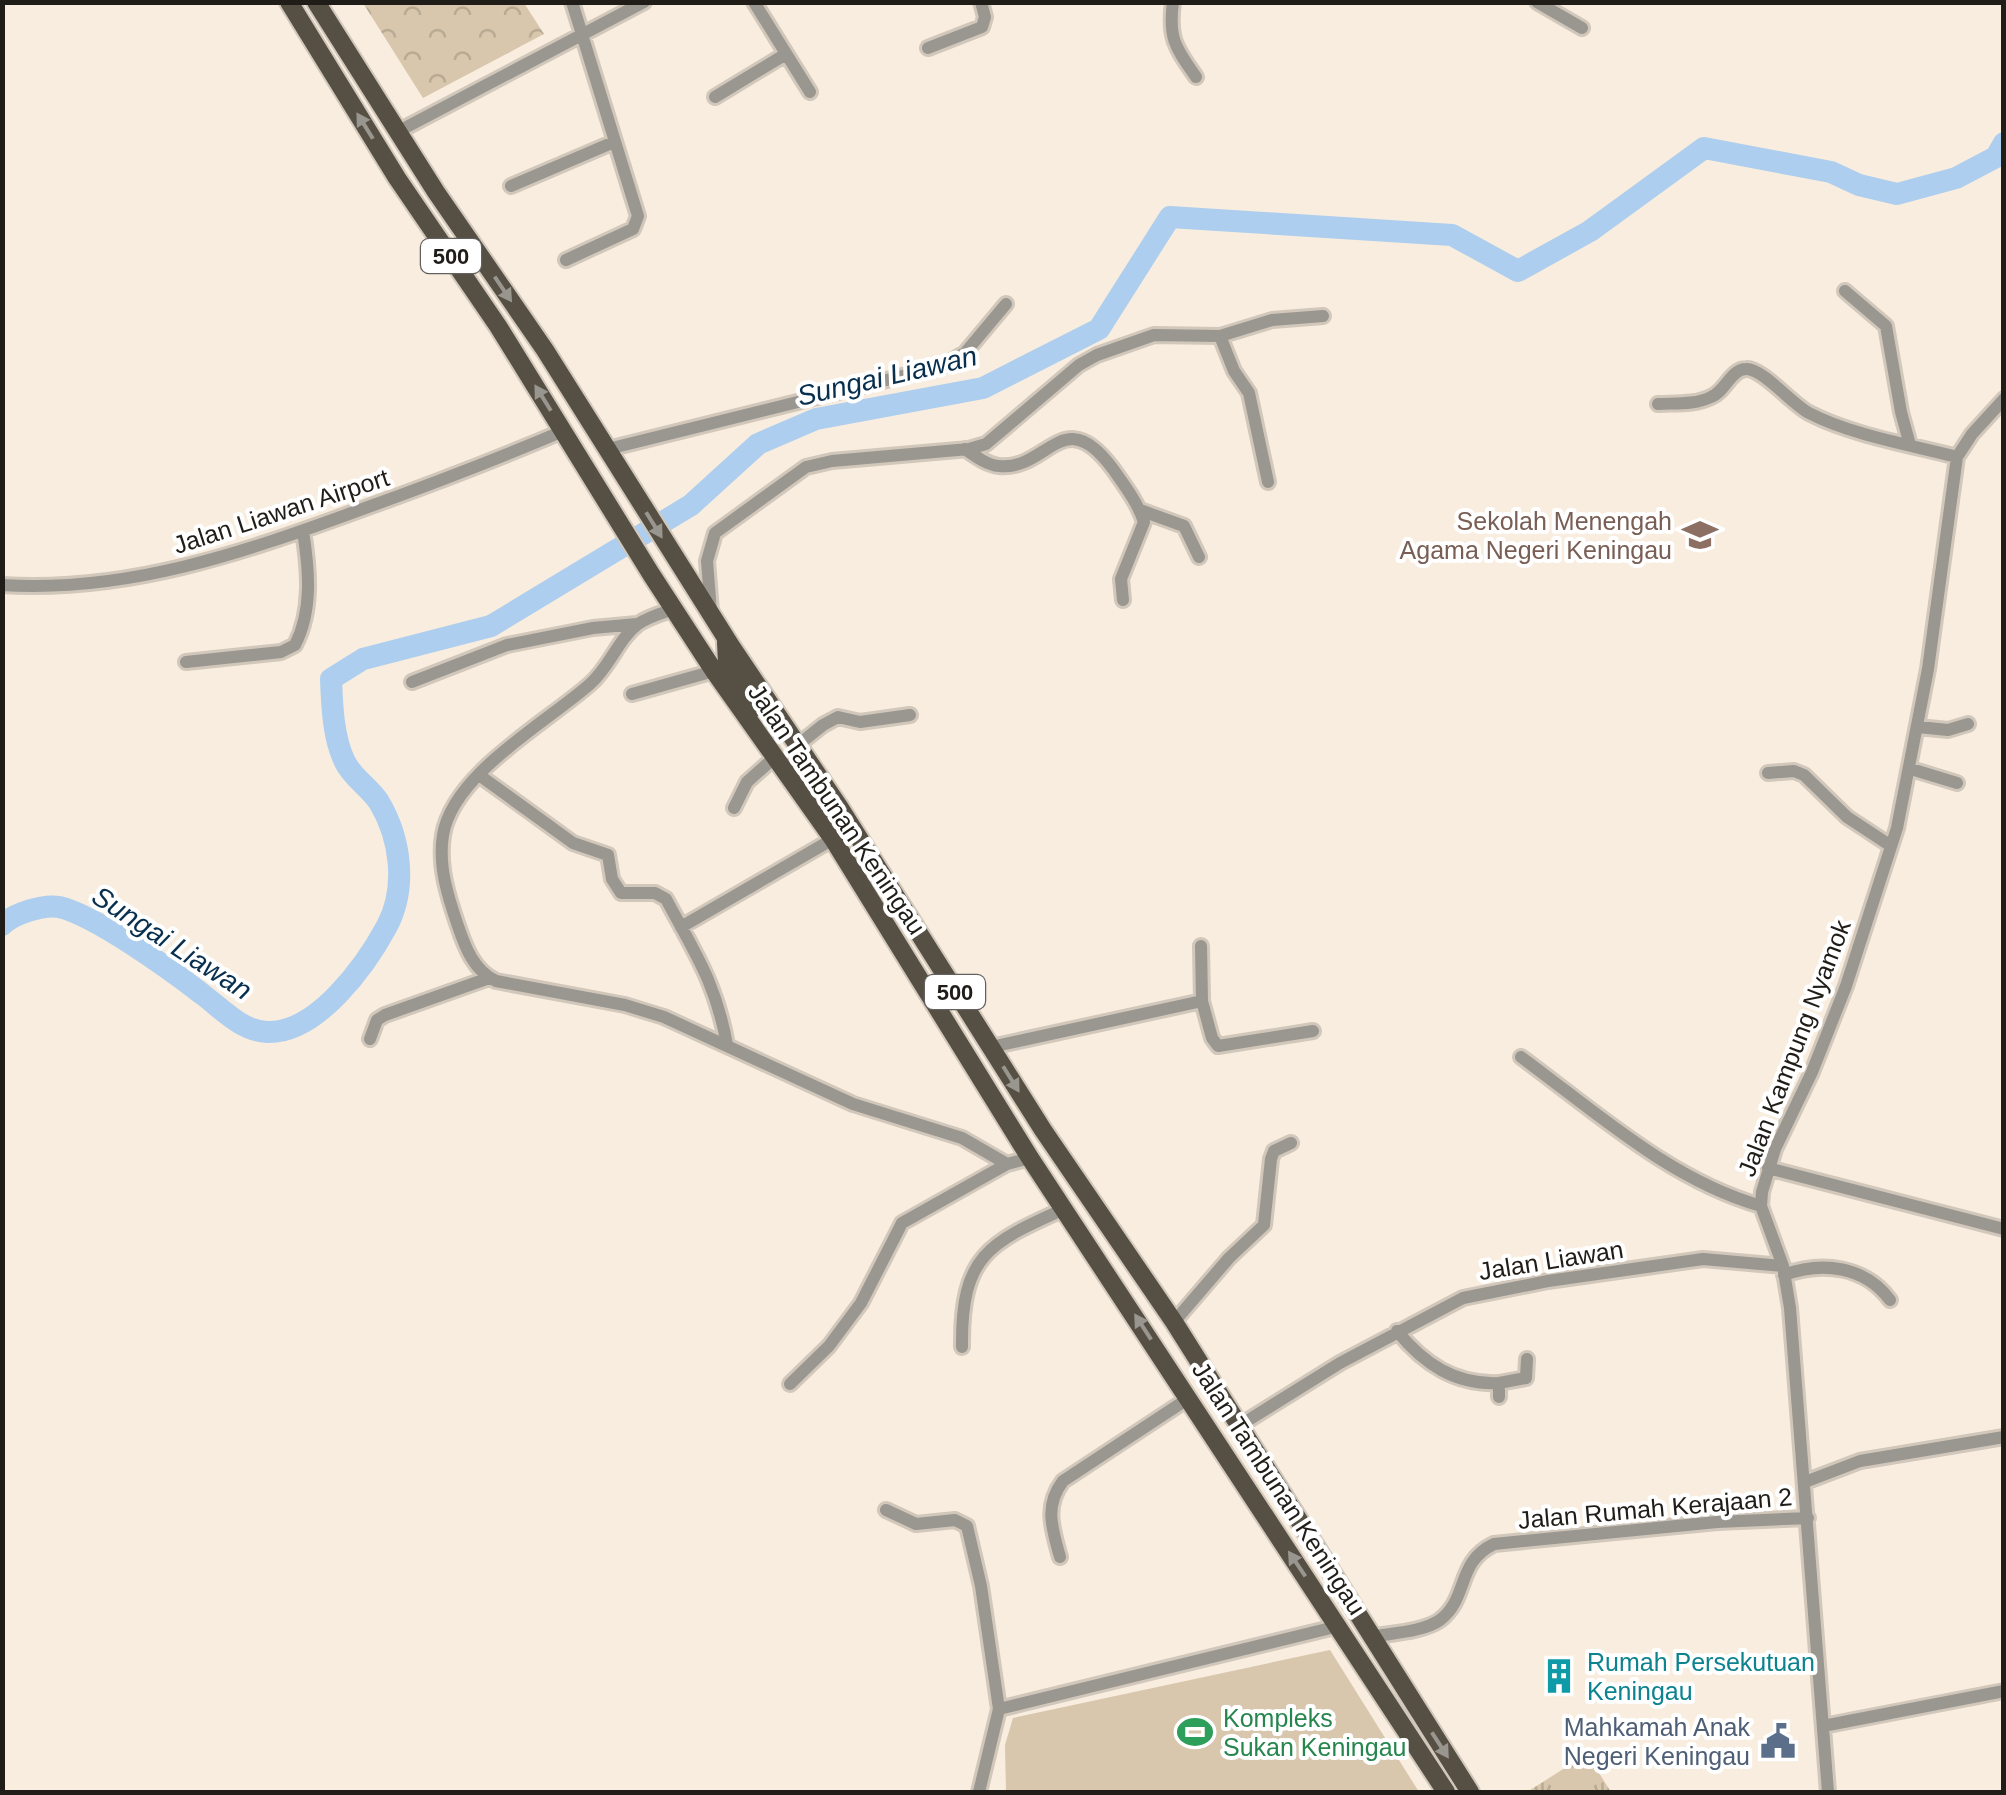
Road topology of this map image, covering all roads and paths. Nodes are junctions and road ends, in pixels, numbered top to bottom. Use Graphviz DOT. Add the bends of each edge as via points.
graph roads {
  1 [pos="289,2"];
  2 [pos="316,2"];
  3 [pos="572,2"];
  4 [pos="644,2"];
  5 [pos="754,2"];
  6 [pos="981,2"];
  7 [pos="1173,2"];
  8 [pos="1537,2"];
  9 [pos="1582,28"];
  10 [pos="580,36"];
  11 [pos="928,48"];
  12 [pos="786,54"];
  13 [pos="1196,77"];
  14 [pos="810,92"];
  15 [pos="715,97"];
  16 [pos="399,131"];
  17 [pos="614,142"];
  18 [pos="510,186"];
  19 [pos="566,260"];
  20 [pos="1846,291"];
  21 [pos="1006,304"];
  22 [pos="1323,316"];
  23 [pos="1220,336"];
  24 [pos="2004,399"];
  25 [pos="1658,404"];
  26 [pos="563,431"];
  27 [pos="1910,444"];
  28 [pos="965,449"];
  29 [pos="608,450"];
  30 [pos="1957,456"];
  31 [pos="1268,482"];
  32 [pos="1140,510"];
  33 [pos="303,531"];
  34 [pos="1199,557"];
  35 [pos="2,585"];
  36 [pos="1123,600"];
  37 [pos="674,609"];
  38 [pos="712,614"];
  39 [pos="638,624"];
  40 [pos="727,639"];
  41 [pos="186,662"];
  42 [pos="714,671"];
  43 [pos="412,682"];
  44 [pos="632,694"];
  45 [pos="910,715"];
  46 [pos="1968,724"];
  47 [pos="1918,728"];
  48 [pos="798,745"];
  49 [pos="772,751"];
  50 [pos="1911,769"];
  51 [pos="1768,773"];
  52 [pos="478,775"];
  53 [pos="1957,783"];
  54 [pos="734,808"];
  55 [pos="833,840"];
  56 [pos="1891,846"];
  57 [pos="681,928"];
  58 [pos="1202,946"];
  59 [pos="489,978"];
  60 [pos="1202,1001"];
  61 [pos="1313,1030"];
  62 [pos="370,1039"];
  63 [pos="727,1044"];
  64 [pos="991,1048"];
  65 [pos="1521,1057"];
  66 [pos="1291,1143"];
  67 [pos="1030,1158"];
  68 [pos="1008,1164"];
  69 [pos="1768,1168"];
  70 [pos="1761,1206"];
  71 [pos="1064,1209"];
  72 [pos="2004,1229"];
  73 [pos="1784,1270"];
  74 [pos="1890,1300"];
  75 [pos="1174,1322"];
  76 [pos="1398,1332"];
  77 [pos="962,1346"];
  78 [pos="1528,1360"];
  79 [pos="790,1384"];
  80 [pos="1190,1398"];
  81 [pos="1239,1426"];
  82 [pos="2004,1437"];
  83 [pos="1806,1482"];
  84 [pos="886,1510"];
  85 [pos="1808,1518"];
  86 [pos="1060,1557"];
  87 [pos="1339,1626"];
  88 [pos="1371,1638"];
  89 [pos="2004,1691"];
  90 [pos="999,1709"];
  91 [pos="1822,1726"];
  92 [pos="979,1792"];
  93 [pos="1446,1792"];
  94 [pos="1470,1792"];
  95 [pos="1828,1792"];
  26 -- 1 [label="main road, Jalan Tambunan Keningau / 500, one-way"];
  2 -- 16 [label="main road, Jalan Tambunan Keningau / 500"];
  3 -- 10 [label="street"];
  4 -- 10 [label="street"];
  5 -- 12 [label="street"];
  6 -- 11 [label="street" via="982,27"];
  7 -- 13 [label="street" via="1170,35"];
  8 -- 9 [label="street"];
  10 -- 16 [label="street"];
  10 -- 17 [label="street"];
  12 -- 14 [label="street"];
  12 -- 15 [label="street"];
  16 -- 29 [label="main road, Jalan Tambunan Keningau / 500, one-way"];
  17 -- 18 [label="street"];
  17 -- 19 [label="street" via="638,222"];
  20 -- 27 [label="street" via="1886,326"];
  21 -- 29 [label="street" via="964,353 943,366"];
  22 -- 23 [label="street" via="1272,320"];
  23 -- 28 [label="street" via="1154,335 1097,355 996,438"];
  23 -- 31 [label="street" via="1248,393"];
  24 -- 30 [label="street, Jalan Kampung Nyamok"];
  25 -- 27 [label="street" via="1708,399 1748,368 1808,413"];
  26 -- 33 [label="street, Jalan Liawan Airport"];
  26 -- 37 [label="main road, Jalan Tambunan Keningau / 500"];
  27 -- 30 [label="street"];
  28 -- 32 [label="street" via="1002,466 1082,440 1099,450"];
  28 -- 38 [label="street" via="800,470 715,532 707,554"];
  29 -- 38 [label="main road, Jalan Tambunan Keningau / 500, one-way"];
  30 -- 47 [label="street, Jalan Kampung Nyamok"];
  32 -- 34 [label="street" via="1184,526"];
  32 -- 36 [label="street" via="1144,522 1121,578"];
  33 -- 35 [label="street, Jalan Liawan Airport" via="116,582"];
  33 -- 41 [label="street" via="308,590 295,645"];
  37 -- 39 [label="street"];
  37 -- 42 [label="main road, Jalan Tambunan Keningau / 500"];
  38 -- 40 [label="main road, Jalan Tambunan Keningau / 500"];
  39 -- 43 [label="street" via="507,645"];
  39 -- 52 [label="street" via="594,681"];
  40 -- 48 [label="main road, Jalan Tambunan Keningau / 500"];
  40 -- 49 [label="main road" via="727,663"];
  42 -- 44 [label="street"];
  42 -- 49 [label="main road, Jalan Tambunan Keningau / 500"];
  45 -- 48 [label="street" via="838,718"];
  46 -- 47 [label="street"];
  47 -- 50 [label="street, Jalan Kampung Nyamok"];
  48 -- 64 [label="main road, Jalan Tambunan Keningau / 500"];
  49 -- 54 [label="street"];
  49 -- 55 [label="main road, Jalan Tambunan Keningau / 500"];
  50 -- 53 [label="street"];
  50 -- 56 [label="street, Jalan Kampung Nyamok"];
  51 -- 56 [label="street" via="1804,774"];
  52 -- 57 [label="street" via="573,843 608,855 621,893 660,894"];
  52 -- 59 [label="street" via="448,818 442,865 462,939"];
  55 -- 57 [label="street"];
  55 -- 67 [label="main road, Jalan Tambunan Keningau / 500"];
  56 -- 69 [label="street, Jalan Kampung Nyamok" via="1831,1026"];
  57 -- 63 [label="street" via="720,1004"];
  58 -- 60 [label="street"];
  59 -- 62 [label="street" via="377,1020"];
  59 -- 63 [label="street" via="640,1009"];
  60 -- 61 [label="street" via="1218,1046"];
  60 -- 64 [label="street"];
  63 -- 68 [label="street" via="852,1104 962,1138"];
  64 -- 75 [label="main road, Jalan Tambunan Keningau / 500, one-way"];
  65 -- 70 [label="street" via="1674,1168"];
  66 -- 75 [label="street" via="1271,1159 1264,1225"];
  67 -- 68 [label="street"];
  67 -- 71 [label="main road, Jalan Tambunan Keningau / 500"];
  68 -- 79 [label="street" via="902,1223 861,1303"];
  69 -- 70 [label="street, Jalan Kampung Nyamok"];
  69 -- 72 [label="street"];
  70 -- 73 [label="street, Jalan Kampung Nyamok"];
  71 -- 77 [label="street" via="989,1250 966,1294"];
  80 -- 71 [label="main road, Jalan Tambunan Keningau / 500, one-way"];
  73 -- 74 [label="street, Jalan Liawan" via="1863,1275"];
  73 -- 76 [label="street, Jalan Liawan" via="1703,1259 1548,1280 1462,1298"];
  73 -- 83 [label="street, Jalan Kampung Nyamok"];
  75 -- 81 [label="main road, Jalan Tambunan Keningau / 500"];
  76 -- 78 [label="street" via="1447,1374 1499,1390 1526,1378"];
  76 -- 81 [label="street, Jalan Liawan"];
  80 -- 86 [label="street" via="1063,1481 1050,1508"];
  87 -- 80 [label="main road, Jalan Tambunan Keningau / 500, one-way"];
  81 -- 88 [label="main road, Jalan Tambunan Keningau / 500"];
  82 -- 83 [label="street" via="1860,1461"];
  83 -- 85 [label="street, Jalan Kampung Nyamok"];
  84 -- 90 [label="street" via="916,1524 955,1520 967,1526"];
  85 -- 88 [label="street, Jalan Rumah Kerajaan 2" via="1494,1544 1474,1557 1458,1596 1437,1622"];
  85 -- 91 [label="street, Jalan Kampung Nyamok"];
  87 -- 90 [label="street"];
  87 -- 93 [label="main road, Jalan Tambunan Keningau / 500"];
  88 -- 94 [label="main road, Jalan Tambunan Keningau / 500, one-way"];
  89 -- 91 [label="street"];
  90 -- 92 [label="street"];
  91 -- 95 [label="street, Jalan Kampung Nyamok"];
}
